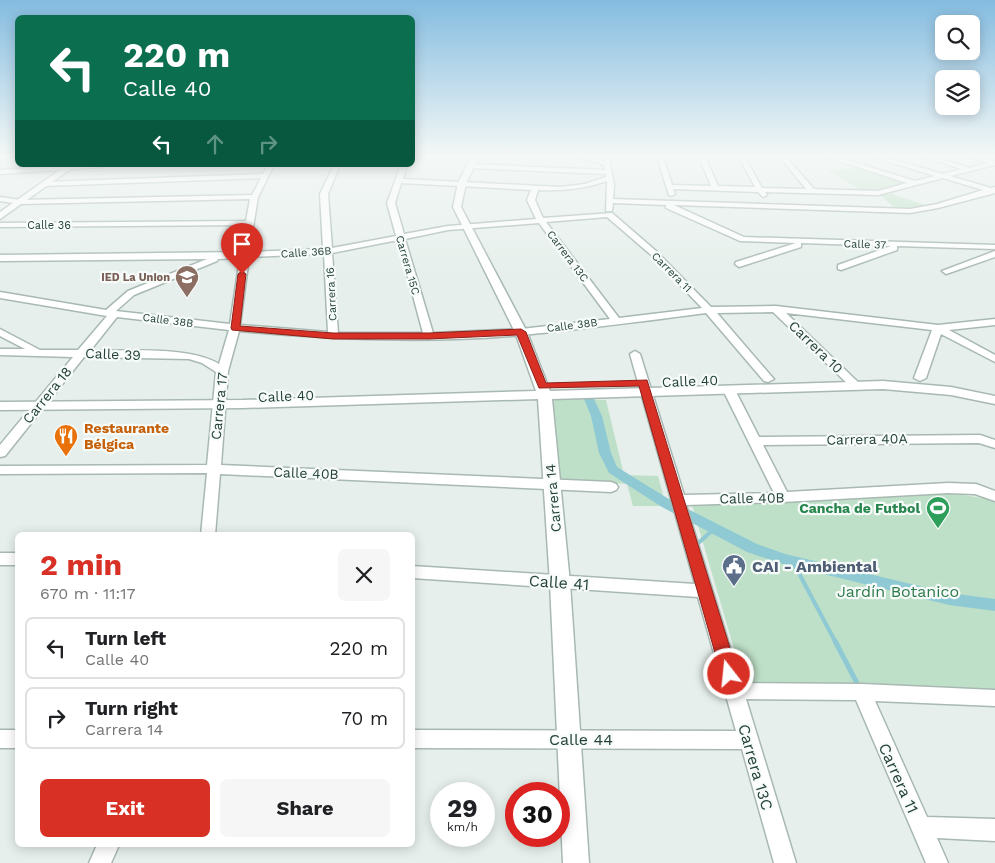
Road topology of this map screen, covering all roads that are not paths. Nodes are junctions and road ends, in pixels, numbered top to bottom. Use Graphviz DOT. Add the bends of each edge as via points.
graph roads {
  1 [pos="27,197"];
  2 [pos="241,197"];
  3 [pos="254,197"];
  4 [pos="324,197"];
  5 [pos="393,197"];
  6 [pos="459,197"];
  7 [pos="532,197"];
  8 [pos="609,197"];
  9 [pos="672,197"];
  10 [pos="765,197"];
  11 [pos="969,197"];
  12 [pos="0,199"];
  13 [pos="609,201"];
  14 [pos="20,202"];
  15 [pos="662,203"];
  16 [pos="674,204"];
  17 [pos="769,206"];
  18 [pos="609,215"];
  19 [pos="0,216"];
  20 [pos="541,221"];
  21 [pos="249,223"];
  22 [pos="0,225"];
  23 [pos="466,227"];
  24 [pos="400,238"];
  25 [pos="805,242"];
  26 [pos="903,245"];
  27 [pos="995,247"];
  28 [pos="329,251"];
  29 [pos="995,254"];
  30 [pos="219,256"];
  31 [pos="245,256"];
  32 [pos="0,258"];
  33 [pos="738,264"];
  34 [pos="842,267"];
  35 [pos="946,271"];
  36 [pos="0,295"];
  37 [pos="776,308"];
  38 [pos="711,310"];
  39 [pos="111,313"];
  40 [pos="616,320"];
  41 [pos="995,322"];
  42 [pos="235,328"];
  43 [pos="938,328"];
  44 [pos="0,332"];
  45 [pos="521,332"];
  46 [pos="333,336"];
  47 [pos="429,336"];
  48 [pos="24,344"];
  49 [pos="4,352"];
  50 [pos="38,352"];
  51 [pos="82,353"];
  52 [pos="635,354"];
  53 [pos="995,359"];
  54 [pos="222,371"];
  55 [pos="768,378"];
  56 [pos="920,378"];
  57 [pos="851,381"];
  58 [pos="645,388"];
  59 [pos="729,390"];
  60 [pos="543,391"];
  61 [pos="994,396"];
  62 [pos="215,402"];
  63 [pos="0,406"];
  64 [pos="39,406"];
  65 [pos="754,441"];
  66 [pos="995,444"];
  67 [pos="0,453"];
  68 [pos="213,469"];
  69 [pos="0,470"];
  70 [pos="552,483"];
  71 [pos="611,487"];
  72 [pos="995,496"];
  73 [pos="783,497"];
  74 [pos="680,506"];
  75 [pos="208,532"];
  76 [pos="0,559"];
  77 [pos="15,559"];
  78 [pos="415,572"];
  79 [pos="560,583"];
  80 [pos="705,590"];
  81 [pos="734,691"];
  82 [pos="862,692"];
  83 [pos="995,698"];
  84 [pos="0,739"];
  85 [pos="15,739"];
  86 [pos="415,739"];
  87 [pos="569,739"];
  88 [pos="749,740"];
  89 [pos="920,827"];
  90 [pos="995,830"];
  91 [pos="107,847"];
  92 [pos="100,863"];
  93 [pos="576,863"];
  94 [pos="785,863"];
  95 [pos="937,863"];
  1 -- 14 [label="street"];
  2 -- 14 [label="street"];
  3 -- 21 [label="street, Carrera 17"];
  4 -- 28 [label="street, Carrera 16"];
  5 -- 24 [label="street, Carrera 15C" via="391,204"];
  6 -- 23 [label="street, Carrera 14" via="457,207"];
  7 -- 20 [label="street, Carrera 13C"];
  8 -- 13 [label="street"];
  9 -- 16 [label="street"];
  10 -- 17 [label="street"];
  11 -- 17 [label="street" via="910,211"];
  12 -- 14 [label="street"];
  13 -- 15 [label="street"];
  13 -- 18 [label="street"];
  14 -- 19 [label="street"];
  15 -- 16 [label="street"];
  15 -- 25 [label="street" via="743,239"];
  16 -- 17 [label="street"];
  18 -- 20 [label="street, Calle 36B"];
  18 -- 38 [label="street, Carrera 11" via="639,239"];
  20 -- 23 [label="street, Calle 36B"];
  20 -- 40 [label="street, Carrera 13C"];
  21 -- 22 [label="street, Calle 36"];
  21 -- 31 [label="street, Carrera 17"];
  23 -- 24 [label="street, Calle 36B"];
  23 -- 45 [label="street, Carrera 14"];
  24 -- 28 [label="street, Calle 36B"];
  24 -- 47 [label="street, Carrera 15C"];
  25 -- 26 [label="street, Calle 37"];
  25 -- 33 [label="street, Calle 37"];
  26 -- 27 [label="street, Calle 37"];
  26 -- 34 [label="street"];
  28 -- 31 [label="street, Calle 36B"];
  28 -- 46 [label="street, Carrera 16"];
  29 -- 35 [label="street"];
  30 -- 31 [label="street, Calle 36B"];
  30 -- 32 [label="street, Calle 36B"];
  30 -- 39 [label="street, Carrera 18" via="131,293"];
  31 -- 42 [label="street, Carrera 17"];
  36 -- 39 [label="street, Calle 38B"];
  37 -- 38 [label="street, Calle 38B"];
  37 -- 43 [label="street, Calle 38B"];
  37 -- 57 [label="street, Carrera 10"];
  38 -- 40 [label="street, Calle 38B"];
  38 -- 55 [label="street, Carrera 11"];
  39 -- 42 [label="street, Calle 38B"];
  39 -- 51 [label="street, Carrera 18"];
  40 -- 45 [label="street, Calle 38B"];
  41 -- 43 [label="street, Calle 38B"];
  42 -- 46 [label="street, Calle 38B"];
  42 -- 54 [label="street, Carrera 17"];
  43 -- 53 [label="street"];
  43 -- 56 [label="street"];
  44 -- 48 [label="street"];
  45 -- 47 [label="street, Calle 38B"];
  45 -- 60 [label="street, Carrera 14"];
  46 -- 47 [label="street, Calle 38B"];
  48 -- 49 [label="street"];
  48 -- 50 [label="street"];
  49 -- 50 [label="street, Calle 39"];
  50 -- 51 [label="street, Calle 39"];
  51 -- 54 [label="street, Calle 39" via="190,356"];
  51 -- 64 [label="street, Carrera 18"];
  52 -- 58 [label="street, Carrera 13C"];
  54 -- 62 [label="street, Carrera 17"];
  55 -- 57 [label="street, Calle 40"];
  55 -- 58 [label="street, Calle 40"];
  56 -- 57 [label="street, Calle 40"];
  56 -- 61 [label="street, Calle 40"];
  57 -- 59 [label="street, Calle 40"];
  57 -- 61 [label="street, Calle 40"];
  58 -- 59 [label="street, Calle 40"];
  58 -- 60 [label="street, Calle 40"];
  58 -- 74 [label="street, Carrera 13C"];
  59 -- 65 [label="street"];
  60 -- 62 [label="street, Calle 40"];
  60 -- 70 [label="street, Carrera 14"];
  62 -- 64 [label="street, Calle 40"];
  62 -- 68 [label="street, Carrera 17"];
  63 -- 64 [label="street, Calle 40"];
  64 -- 67 [label="street, Carrera 18"];
  65 -- 66 [label="street, Carrera 40A" via="980,439"];
  65 -- 73 [label="street"];
  68 -- 69 [label="street, Calle 40B"];
  68 -- 70 [label="street, Calle 40B"];
  68 -- 75 [label="street, Carrera 17"];
  70 -- 71 [label="street, Calle 40B"];
  70 -- 79 [label="street, Carrera 14"];
  72 -- 73 [label="street, Calle 40B" via="976,489 948,488"];
  73 -- 74 [label="street, Calle 40B"];
  74 -- 80 [label="street, Carrera 13C"];
  76 -- 77 [label="street"];
  78 -- 79 [label="street, Calle 41"];
  79 -- 80 [label="street, Calle 41"];
  79 -- 87 [label="street, Carrera 14"];
  80 -- 81 [label="street, Carrera 13C"];
  81 -- 82 [label="street"];
  81 -- 88 [label="street, Carrera 13C"];
  82 -- 83 [label="street"];
  82 -- 89 [label="street, Carrera 11"];
  84 -- 85 [label="street"];
  86 -- 87 [label="street, Calle 44"];
  87 -- 88 [label="street, Calle 44"];
  87 -- 93 [label="street, Carrera 14"];
  88 -- 94 [label="street, Carrera 13C"];
  89 -- 90 [label="street"];
  89 -- 95 [label="street, Carrera 11"];
  91 -- 92 [label="street"];
}
